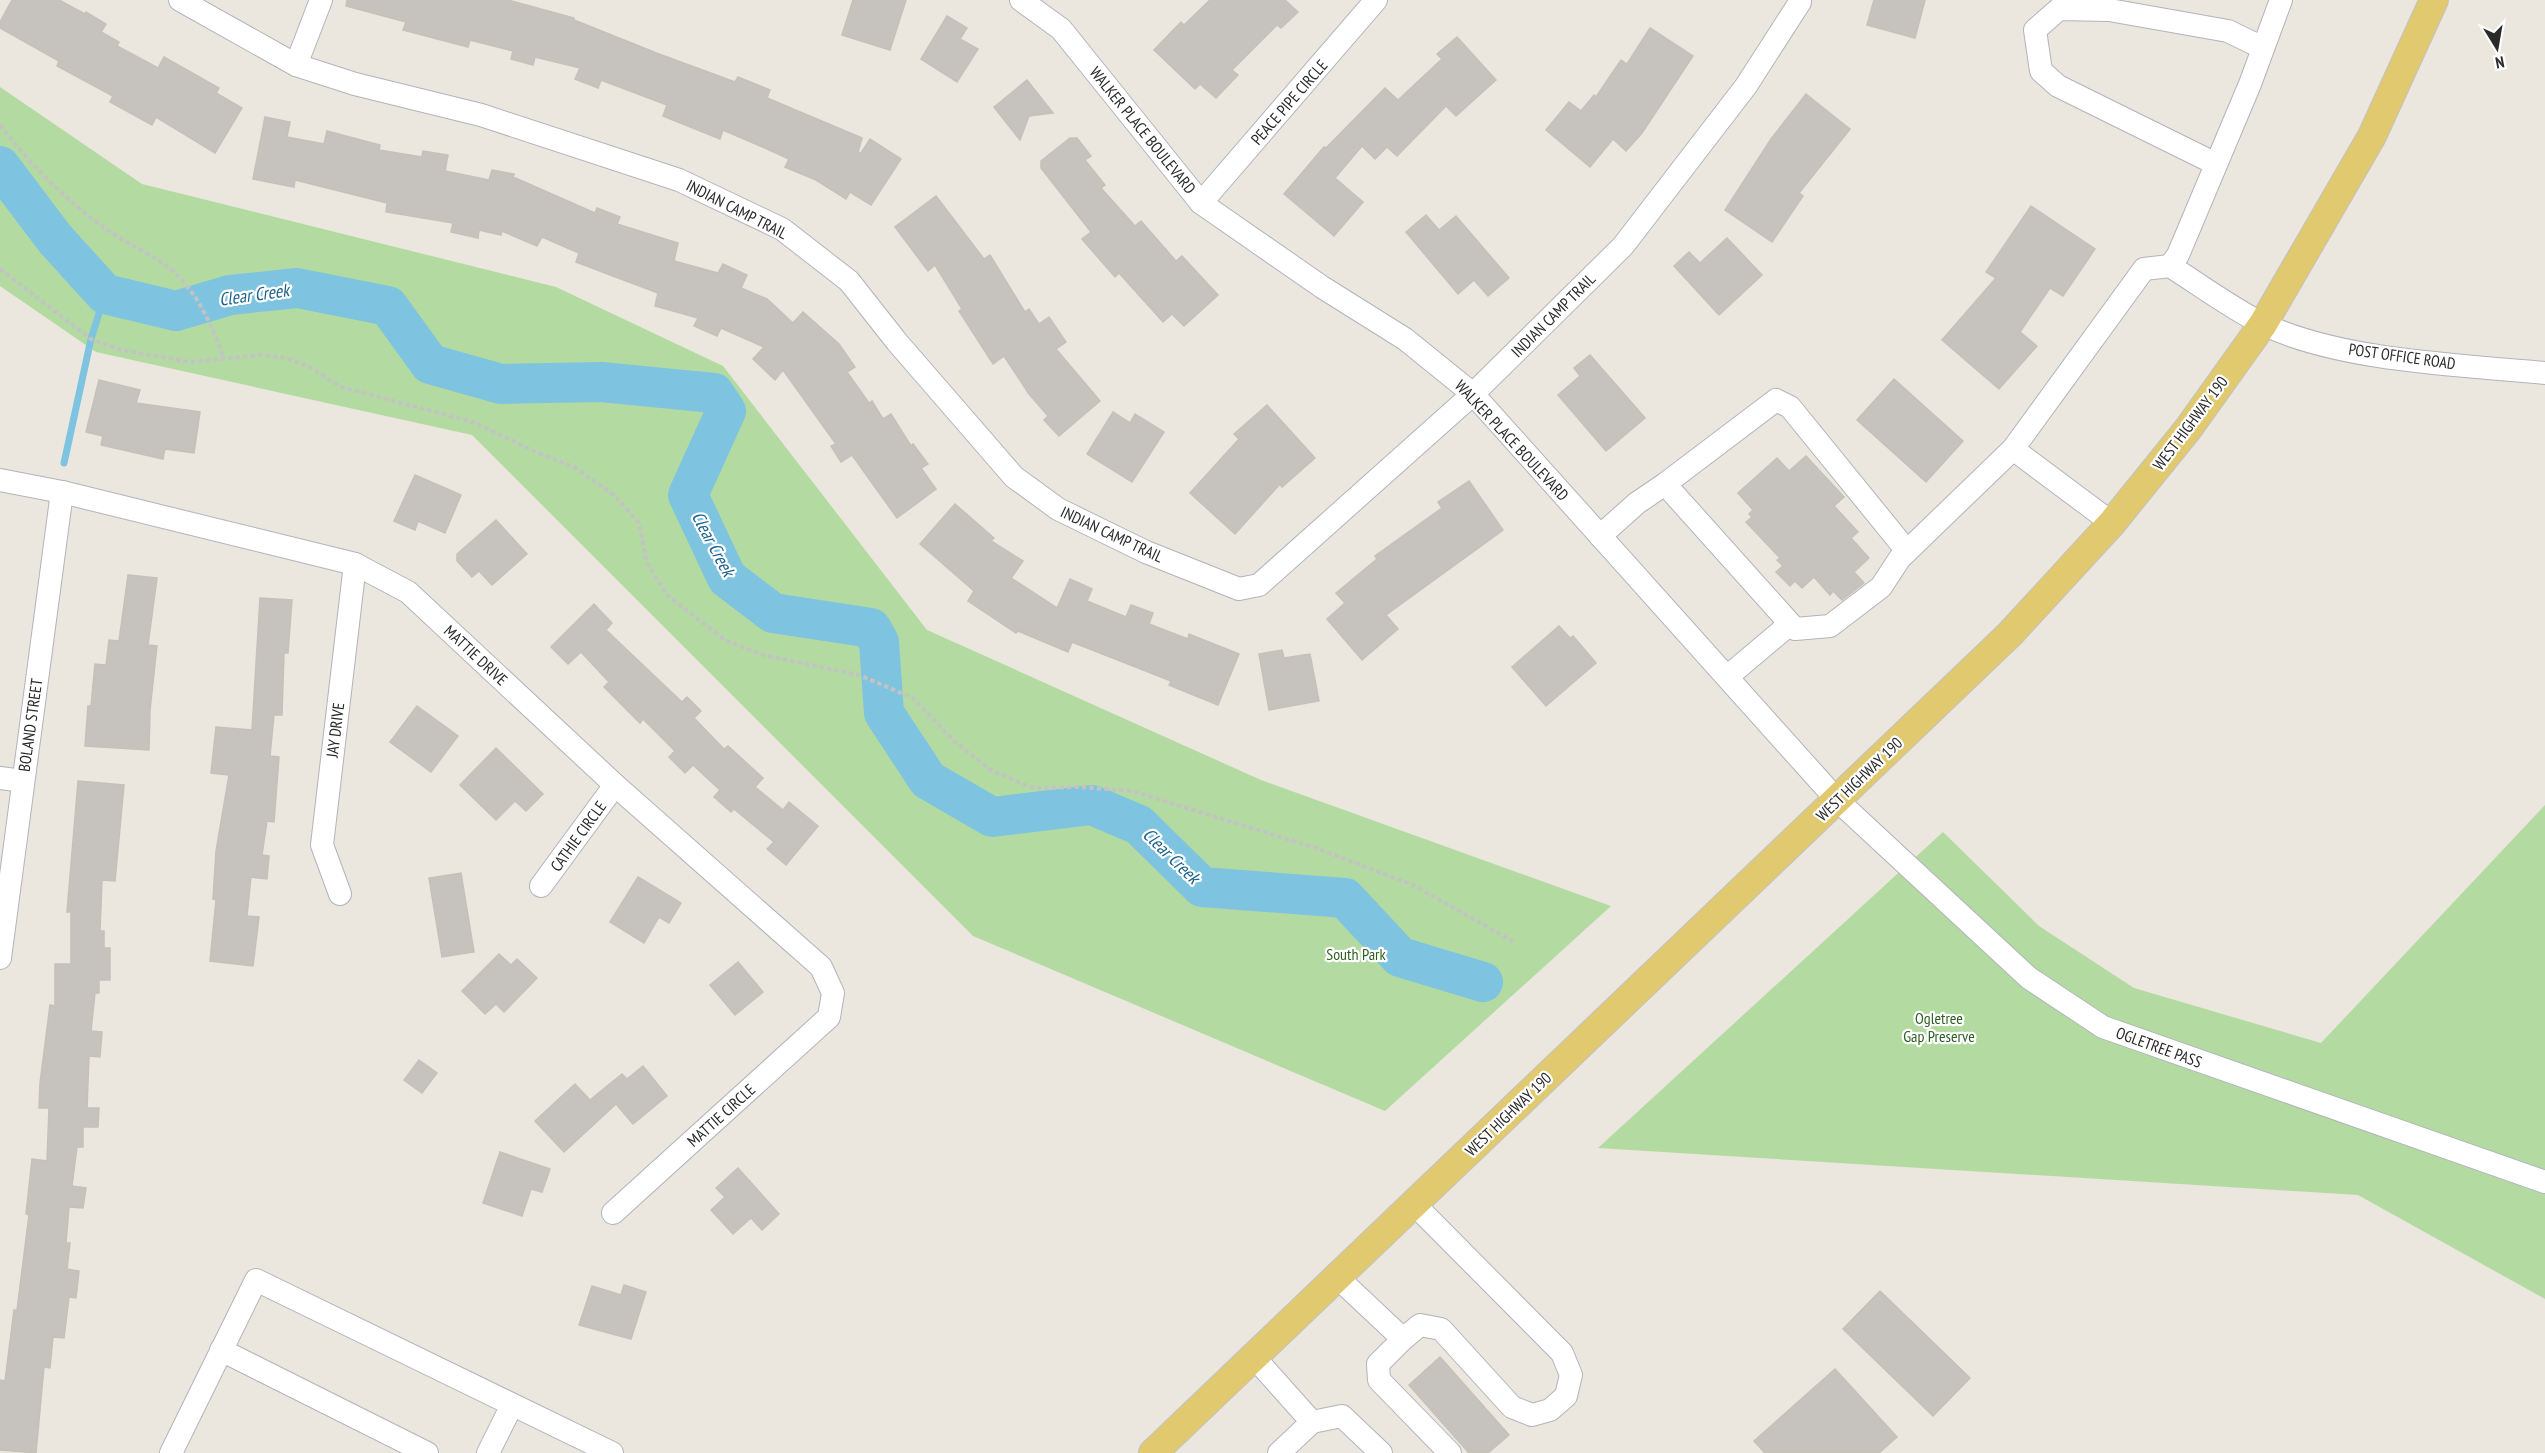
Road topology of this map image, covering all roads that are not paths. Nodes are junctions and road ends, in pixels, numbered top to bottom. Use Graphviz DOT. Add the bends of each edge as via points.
graph roads {
  1 [pos="180,0"];
  2 [pos="321,0"];
  3 [pos="1021,0"];
  4 [pos="1376,0"];
  5 [pos="2282,0"];
  6 [pos="2434,0"];
  7 [pos="1800,2"];
  8 [pos="2263,48"];
  9 [pos="296,65"];
  10 [pos="2216,164"];
  11 [pos="1201,203"];
  12 [pos="2170,266"];
  13 [pos="2263,324"];
  14 [pos="2545,374"];
  15 [pos="1473,394"];
  16 [pos="2013,449"];
  17 [pos="0,480"];
  18 [pos="1665,484"];
  19 [pos="62,492"];
  20 [pos="2112,522"];
  21 [pos="1600,536"];
  22 [pos="1907,551"];
  23 [pos="355,564"];
  24 [pos="1790,624"];
  25 [pos="1727,677"];
  26 [pos="11,779"];
  27 [pos="615,785"];
  28 [pos="1837,800"];
  29 [pos="541,886"];
  30 [pos="340,894"];
  31 [pos="0,958"];
  32 [pos="829,1017"];
  33 [pos="2545,1182"];
  34 [pos="1414,1204"];
  35 [pos="613,1214"];
  36 [pos="1337,1277"];
  37 [pos="1403,1340"];
  38 [pos="221,1350"];
  39 [pos="1254,1357"];
  40 [pos="512,1405"];
  41 [pos="1312,1422"];
  42 [pos="576,1445"];
  43 [pos="1163,1450"];
  44 [pos="171,1453"];
  45 [pos="427,1453"];
  46 [pos="488,1453"];
  47 [pos="612,1453"];
  48 [pos="1279,1453"];
  49 [pos="1381,1453"];
  50 [pos="1449,1453"];
  1 -- 9 [label="street, INDIAN CAMP TRAIL"];
  2 -- 9 [label="street"];
  3 -- 11 [label="street, WALKER PLACE BOULEVARD" via="1061,29"];
  4 -- 11 [label="street, PEACE PIPE CIRCLE"];
  5 -- 8 [label="street"];
  6 -- 13 [label="main road, WEST HIGHWAY 190" via="2372,136"];
  7 -- 15 [label="street, INDIAN CAMP TRAIL" via="1746,86 1623,246"];
  8 -- 10 [label="street"];
  8 -- 10 [label="street" via="2228,31 2109,10 2059,9 2036,30 2041,71 2058,86"];
  9 -- 15 [label="street, INDIAN CAMP TRAIL" via="481,115 679,180 782,229 849,281 1014,477 1058,509 1146,552 1239,589 1259,585"];
  10 -- 12 [label="street"];
  11 -- 15 [label="street, WALKER PLACE BOULEVARD" via="1405,339"];
  12 -- 13 [label="street, POST OFFICE ROAD"];
  12 -- 16 [label="street" via="2144,269"];
  13 -- 14 [label="street, POST OFFICE ROAD" via="2322,343 2404,360"];
  13 -- 20 [label="main road, WEST HIGHWAY 190" via="2188,429"];
  15 -- 21 [label="street, WALKER PLACE BOULEVARD"];
  16 -- 20 [label="street"];
  16 -- 22 [label="street"];
  17 -- 19 [label="street, MATTIE DRIVE"];
  18 -- 21 [label="street"];
  18 -- 22 [label="street" via="1776,400 1790,407"];
  18 -- 24 [label="street"];
  19 -- 23 [label="street, MATTIE DRIVE"];
  19 -- 26 [label="street, BOLAND STREET"];
  20 -- 28 [label="main road, WEST HIGHWAY 190" via="2010,634"];
  21 -- 25 [label="street, WALKER PLACE BOULEVARD"];
  22 -- 24 [label="street" via="1881,587 1830,626 1795,629"];
  23 -- 27 [label="street, MATTIE DRIVE" via="408,592"];
  23 -- 30 [label="street, JAY DRIVE" via="321,845"];
  24 -- 25 [label="street"];
  25 -- 28 [label="street, WALKER PLACE BOULEVARD"];
  26 -- 31 [label="street, BOLAND STREET"];
  27 -- 29 [label="street, CATHIE CIRCLE"];
  27 -- 32 [label="street, MATTIE DRIVE" via="821,967 833,993"];
  28 -- 33 [label="street, OGLETREE PASS" via="2029,978 2103,1027"];
  28 -- 34 [label="main road, WEST HIGHWAY 190"];
  32 -- 35 [label="street, MATTIE CIRCLE"];
  34 -- 36 [label="main road, WEST HIGHWAY 190"];
  34 -- 37 [label="street" via="1562,1353 1571,1375 1566,1396 1550,1410 1532,1415 1512,1407 1441,1329 1420,1325"];
  36 -- 37 [label="street"];
  36 -- 39 [label="main road, WEST HIGHWAY 190"];
  37 -- 50 [label="street" via="1378,1364 1379,1380"];
  38 -- 40 [label="street" via="256,1280"];
  38 -- 44 [label="street"];
  38 -- 45 [label="street"];
  39 -- 41 [label="street"];
  39 -- 43 [label="main road, WEST HIGHWAY 190"];
  40 -- 42 [label="street"];
  40 -- 46 [label="street"];
  41 -- 48 [label="street"];
  41 -- 49 [label="street" via="1342,1416"];
  42 -- 47 [label="street"];
}
